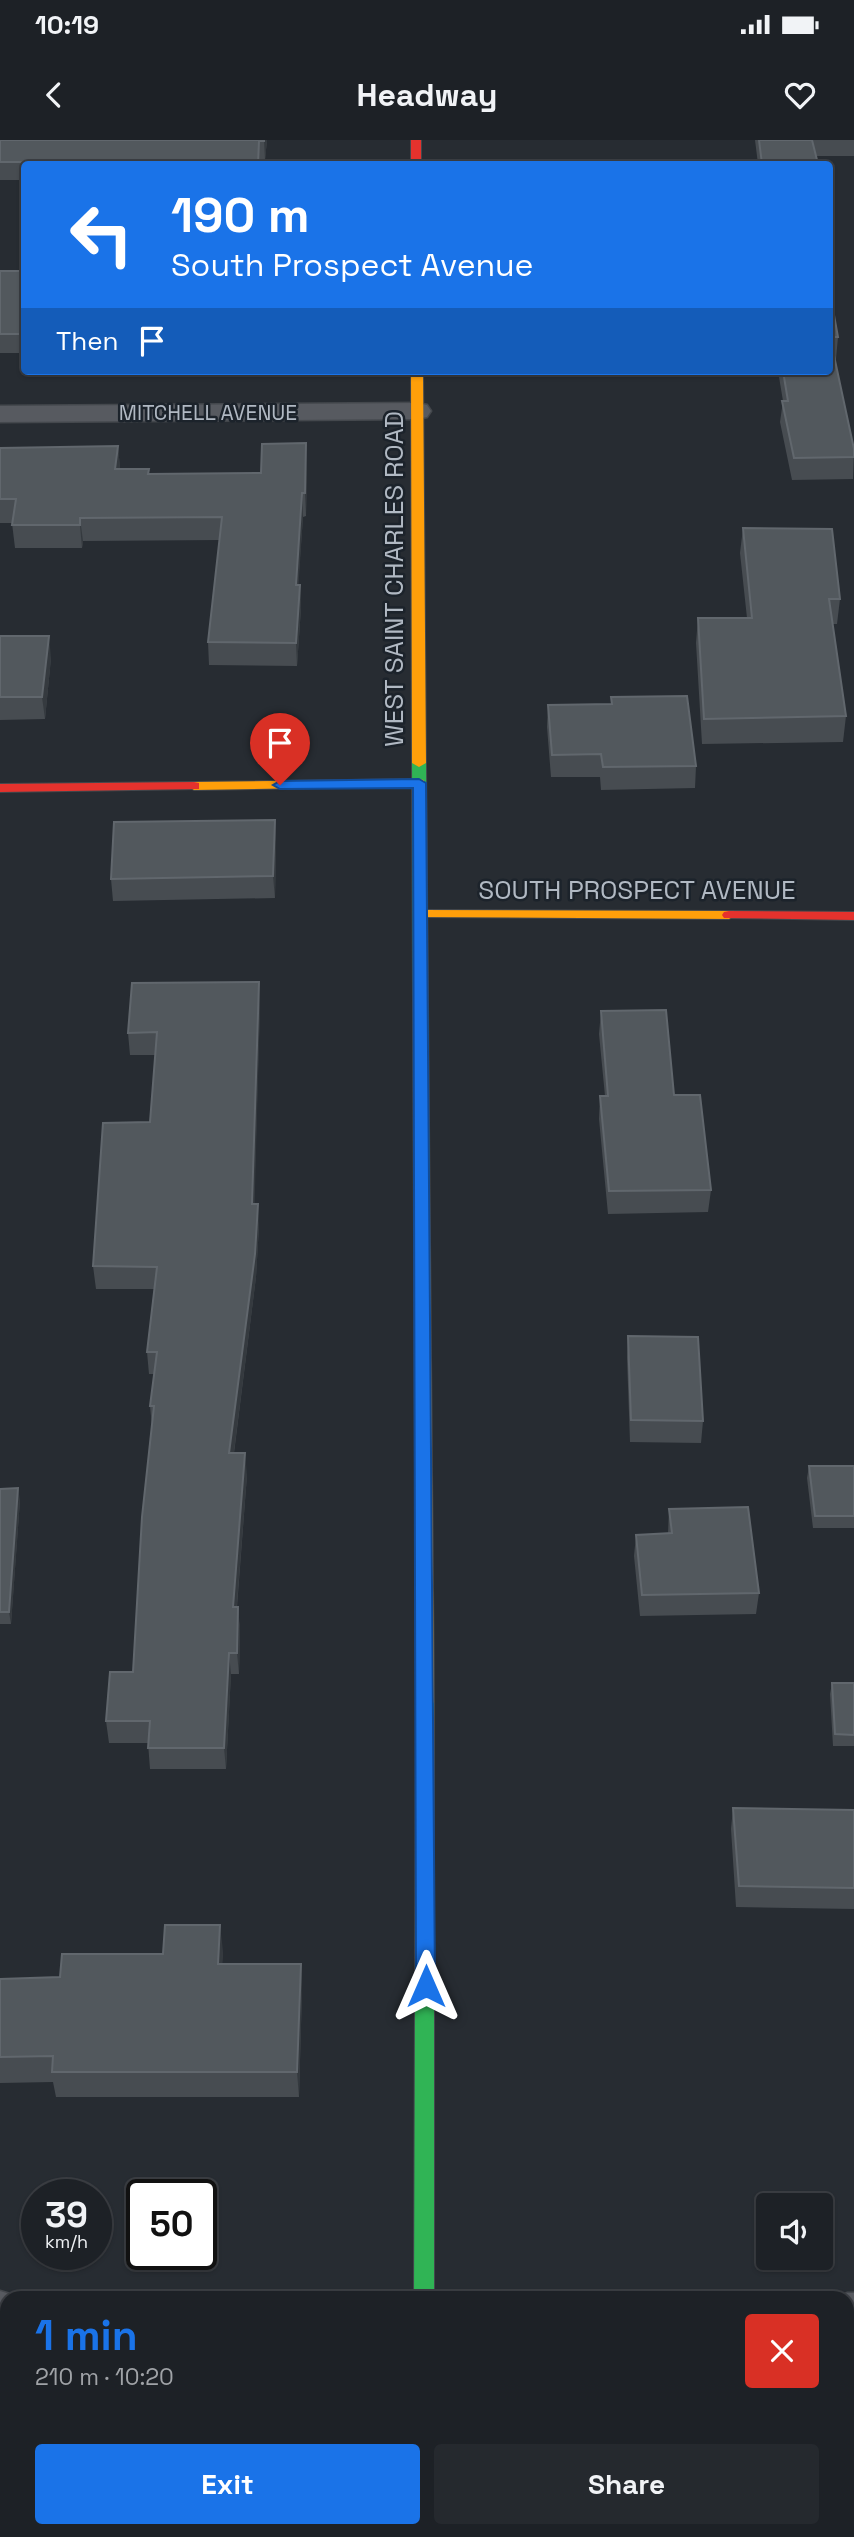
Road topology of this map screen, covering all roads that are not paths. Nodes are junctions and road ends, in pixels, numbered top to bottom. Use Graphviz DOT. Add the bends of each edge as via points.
graph roads {
  1 [pos="416,140"];
  2 [pos="416,161"];
  3 [pos="417,375"];
  4 [pos="417,411"];
  5 [pos="0,414"];
  6 [pos="419,783"];
  7 [pos="0,788"];
  8 [pos="420,914"];
  9 [pos="854,916"];
  10 [pos="424,2291"];
  1 -- 2 [label="main road"];
  3 -- 4 [label="main road, WEST SAINT CHARLES ROAD"];
  4 -- 5 [label="street, MITCHELL AVENUE"];
  4 -- 6 [label="main road, WEST SAINT CHARLES ROAD"];
  6 -- 7 [label="main road"];
  6 -- 8 [label="main road, WEST SAINT CHARLES ROAD"];
  8 -- 9 [label="main road, SOUTH PROSPECT AVENUE"];
  8 -- 10 [label="main road, WEST SAINT CHARLES ROAD"];
}
